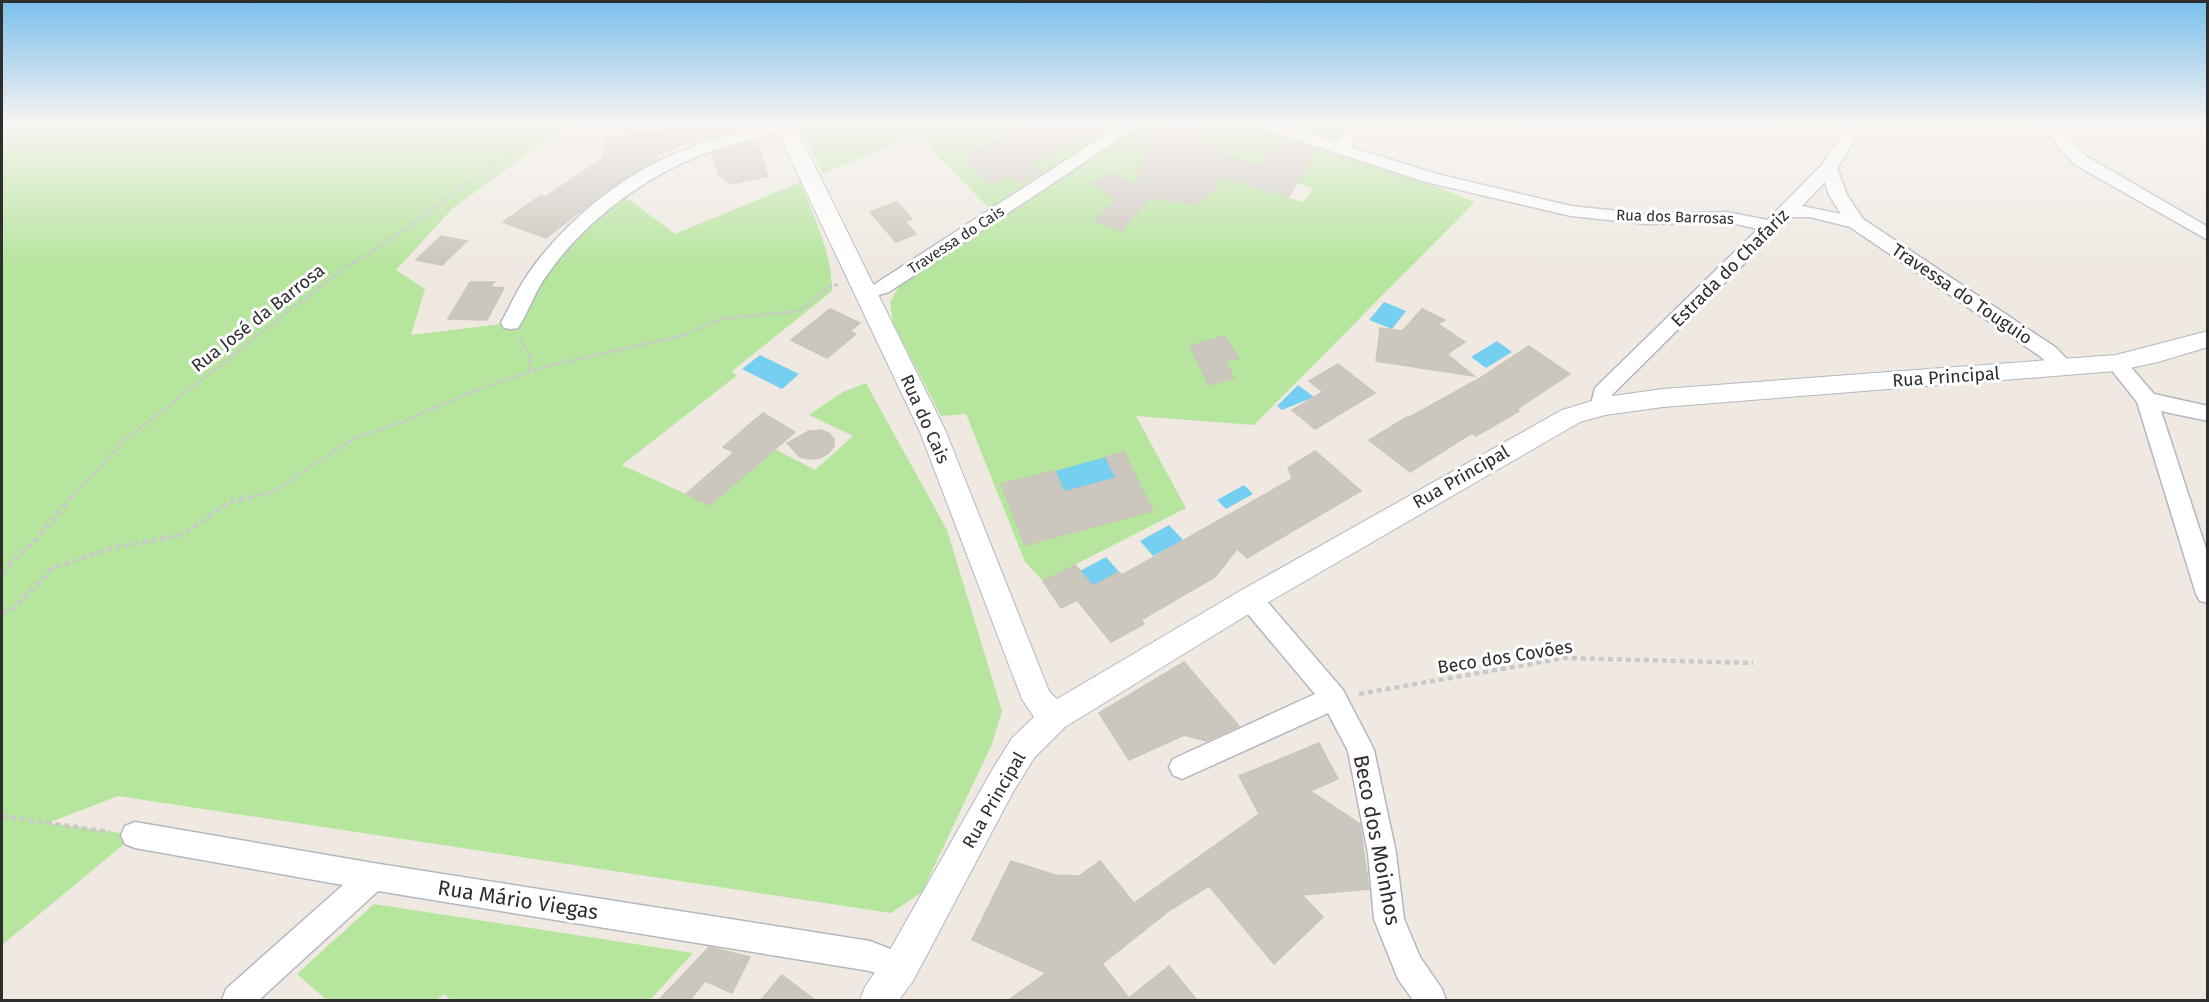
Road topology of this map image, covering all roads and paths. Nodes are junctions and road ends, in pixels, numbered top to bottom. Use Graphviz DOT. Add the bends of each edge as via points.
graph roads {
  1 [pos="486,171"];
  2 [pos="658,171"];
  3 [pos="806,171"];
  4 [pos="1062,171"];
  5 [pos="1410,171"];
  6 [pos="1825,171"];
  7 [pos="1829,171"];
  8 [pos="2098,171"];
  9 [pos="1788,211"];
  10 [pos="1856,224"];
  11 [pos="1772,227"];
  12 [pos="2208,235"];
  13 [pos="862,286"];
  14 [pos="511,323"];
  15 [pos="2208,339"];
  16 [pos="2116,363"];
  17 [pos="2066,368"];
  18 [pos="528,373"];
  19 [pos="2147,400"];
  20 [pos="1605,406"];
  21 [pos="2208,414"];
  22 [pos="2,573"];
  23 [pos="2208,594"];
  24 [pos="1250,599"];
  25 [pos="2,613"];
  26 [pos="1753,663"];
  27 [pos="1334,698"];
  28 [pos="1054,717"];
  29 [pos="1182,767"];
  30 [pos="2,816"];
  31 [pos="135,835"];
  32 [pos="373,877"];
  33 [pos="900,968"];
  34 [pos="237,1000"];
  35 [pos="878,1000"];
  36 [pos="1431,1000"];
  1 -- 22 [label="path, Rua José da Barrosa" via="382,248 344,268 125,440"];
  2 -- 14 [label="street" via="584,224 545,264"];
  3 -- 13 [label="street, Rua do Cais"];
  4 -- 13 [label="street, Travessa do Cais" via="882,288"];
  5 -- 11 [label="street, Rua dos Barrosas" via="1571,211 1647,219 1727,217"];
  6 -- 9 [label="street, Estrada do Chafariz"];
  7 -- 10 [label="street, Travessa do Touguio"];
  8 -- 12 [label="street"];
  9 -- 10 [label="street, Travessa do Touguio" via="1810,212"];
  9 -- 11 [label="street, Estrada do Chafariz"];
  10 -- 17 [label="street, Travessa do Touguio" via="2048,352"];
  11 -- 20 [label="street, Estrada do Chafariz" via="1602,393"];
  13 -- 18 [label="path" via="829,287 799,311 721,319 685,335"];
  13 -- 28 [label="street, Rua do Cais" via="933,432 1036,699"];
  14 -- 18 [label="path" via="531,358"];
  15 -- 16 [label="street, Rua Principal"];
  16 -- 17 [label="street, Rua Principal"];
  16 -- 19 [label="street"];
  17 -- 20 [label="street, Rua Principal" via="1663,398"];
  18 -- 25 [label="path" via="353,439 273,492 229,502 182,535 112,548 52,568 14,608"];
  19 -- 21 [label="street"];
  19 -- 23 [label="street"];
  20 -- 24 [label="street, Rua Principal" via="1541,432"];
  24 -- 27 [label="street, Beco dos Moinhos"];
  24 -- 28 [label="street, Rua Principal"];
  26 -- 27 [label="path, Beco dos Covões" via="1564,658"];
  27 -- 29 [label="street"];
  27 -- 36 [label="street, Beco dos Moinhos" via="1361,750 1382,853 1389,919 1409,968"];
  28 -- 33 [label="street, Rua Principal" via="1023,748 1002,782"];
  30 -- 31 [label="path"];
  31 -- 32 [label="street, Rua Mário Viegas"];
  32 -- 33 [label="street, Rua Mário Viegas" via="870,956"];
  32 -- 34 [label="street"];
  33 -- 35 [label="street, Rua Principal"];
}
